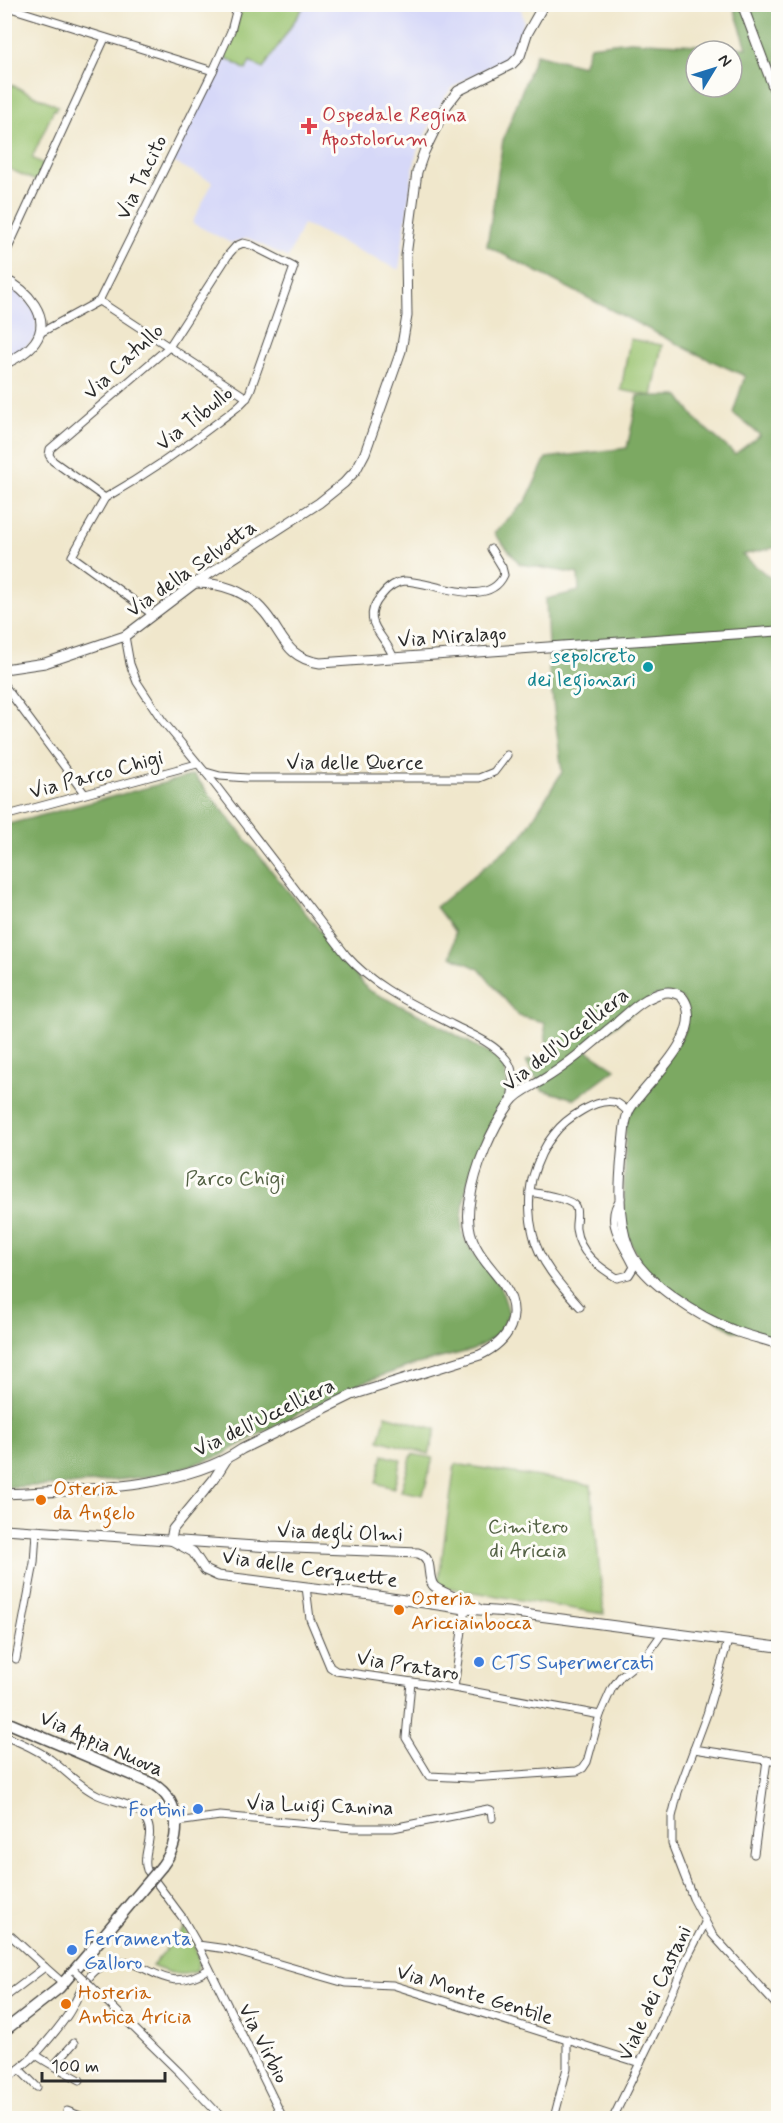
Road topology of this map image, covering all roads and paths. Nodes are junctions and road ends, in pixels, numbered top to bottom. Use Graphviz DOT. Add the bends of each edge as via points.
graph roads {
  1 [pos="238,4"];
  2 [pos="544,4"];
  3 [pos="742,4"];
  4 [pos="4,6"];
  5 [pos="105,38"];
  6 [pos="213,71"];
  7 [pos="778,100"];
  8 [pos="4,257"];
  9 [pos="294,267"];
  10 [pos="4,279"];
  11 [pos="99,301"];
  12 [pos="40,333"];
  13 [pos="169,347"];
  14 [pos="4,364"];
  15 [pos="247,398"];
  16 [pos="105,498"];
  17 [pos="491,549"];
  18 [pos="195,583"];
  19 [pos="152,614"];
  20 [pos="778,630"];
  21 [pos="125,636"];
  22 [pos="394,659"];
  23 [pos="4,669"];
  24 [pos="4,685"];
  25 [pos="507,755"];
  26 [pos="197,764"];
  27 [pos="84,793"];
  28 [pos="4,816"];
  29 [pos="511,1100"];
  30 [pos="628,1112"];
  31 [pos="530,1192"];
  32 [pos="621,1198"];
  33 [pos="580,1307"];
  34 [pos="778,1344"];
  35 [pos="226,1460"];
  36 [pos="4,1494"];
  37 [pos="4,1529"];
  38 [pos="36,1532"];
  39 [pos="171,1540"];
  40 [pos="306,1587"];
  41 [pos="465,1609"];
  42 [pos="479,1609"];
  43 [pos="663,1632"];
  44 [pos="728,1641"];
  45 [pos="778,1647"];
  46 [pos="16,1659"];
  47 [pos="411,1682"];
  48 [pos="454,1688"];
  49 [pos="600,1715"];
  50 [pos="4,1721"];
  51 [pos="4,1736"];
  52 [pos="694,1749"];
  53 [pos="767,1760"];
  54 [pos="778,1762"];
  55 [pos="492,1818"];
  56 [pos="175,1824"];
  57 [pos="754,1854"];
  58 [pos="705,1923"];
  59 [pos="11,1936"];
  60 [pos="198,1945"];
  61 [pos="45,1967"];
  62 [pos="209,1969"];
  63 [pos="75,1971"];
  64 [pos="63,1983"];
  65 [pos="4,1998"];
  66 [pos="778,2007"];
  67 [pos="4,2031"];
  68 [pos="567,2039"];
  69 [pos="74,2043"];
  70 [pos="35,2054"];
  71 [pos="640,2063"];
  72 [pos="54,2065"];
  73 [pos="19,2069"];
  74 [pos="6,2079"];
  75 [pos="80,2080"];
  76 [pos="37,2087"];
  77 [pos="67,2111"];
  78 [pos="86,2118"];
  79 [pos="222,2118"];
  80 [pos="283,2118"];
  81 [pos="554,2118"];
  82 [pos="613,2118"];
  1 -- 6 [label="street, Via Tacito"];
  2 -- 18 [label="street, Via della Selvotta" via="520,56 512,64 458,91 424,152 417,172 406,256 406,316 401,351 359,465 319,503"];
  3 -- 7 [label="street"];
  4 -- 5 [label="street"];
  5 -- 6 [label="street"];
  5 -- 8 [label="street"];
  6 -- 11 [label="street, Via Tacito"];
  9 -- 13 [label="street, Via Catullo" via="249,244 239,245 229,254"];
  9 -- 15 [label="street, Via Tibullo"];
  10 -- 12 [label="street" via="21,288 33,302 40,319"];
  11 -- 12 [label="street"];
  11 -- 13 [label="street"];
  12 -- 14 [label="street" via="30,348"];
  13 -- 15 [label="street"];
  13 -- 16 [label="street, Via Catullo" via="54,444 49,453 55,463"];
  15 -- 16 [label="street, Via Tibullo" via="161,464"];
  16 -- 19 [label="street" via="72,556"];
  17 -- 22 [label="street" via="504,575 490,591 472,593 405,581 394,584 381,596 372,622"];
  18 -- 19 [label="street, Via della Selvotta"];
  18 -- 22 [label="street, Via Miralago" via="213,583 252,600 291,650 303,659 328,664"];
  19 -- 21 [label="street, Via della Selvotta"];
  20 -- 22 [label="street, Via Miralago"];
  21 -- 23 [label="street" via="45,663"];
  21 -- 26 [label="street, Via della Selvotta" via="137,682"];
  24 -- 27 [label="street"];
  25 -- 26 [label="street, Via delle Querce" via="494,772 481,778 247,778 208,774"];
  26 -- 27 [label="street, Via Parco Chigi"];
  26 -- 29 [label="street, Via della Selvotta" via="360,970 392,993 475,1036 502,1055 514,1079"];
  27 -- 28 [label="street, Via Parco Chigi"];
  29 -- 30 [label="street, Via dell'Uccelliera" via="565,1066 640,1003 664,992 678,994 688,1012 684,1036"];
  29 -- 35 [label="street, Via dell'Uccelliera" via="484,1153 469,1208 474,1243 512,1303 512,1322 503,1340 480,1355 352,1395"];
  30 -- 31 [label="street" via="608,1102 568,1120 547,1144"];
  30 -- 32 [label="street, Via dell'Uccelliera"];
  31 -- 32 [label="street" via="573,1204 580,1244 598,1266 617,1278 629,1275 634,1267 618,1239 613,1219"];
  31 -- 33 [label="street" via="531,1228 536,1244"];
  32 -- 34 [label="street, Via dell'Uccelliera" via="626,1242 646,1274 708,1319"];
  35 -- 36 [label="street, Via dell'Uccelliera" via="165,1479"];
  35 -- 39 [label="street" via="173,1529"];
  37 -- 38 [label="street"];
  38 -- 39 [label="street"];
  38 -- 46 [label="street"];
  39 -- 40 [label="street, Via delle Cerquette" via="193,1552 206,1570 218,1576"];
  39 -- 42 [label="street, Via degli Olmi" via="420,1554 427,1560 435,1587"];
  40 -- 41 [label="street, Via delle Cerquette"];
  40 -- 47 [label="street, Via Prataro" via="310,1619 330,1666 336,1671"];
  41 -- 42 [label="street, Via delle Cerquette"];
  41 -- 48 [label="street"];
  42 -- 43 [label="street, Via delle Cerquette"];
  43 -- 44 [label="street, Via delle Cerquette"];
  43 -- 49 [label="street" via="646,1656 614,1684"];
  44 -- 45 [label="street, Via delle Cerquette"];
  44 -- 52 [label="street, Viale dei Castani"];
  47 -- 48 [label="street, Via Prataro"];
  47 -- 49 [label="street" via="406,1738 429,1776 481,1777 580,1770 587,1762"];
  48 -- 49 [label="street, Via Prataro"];
  50 -- 56 [label="main road, Via Appia Nuova" via="153,1784 170,1801"];
  51 -- 60 [label="street, Via Virbio" via="42,1754 94,1793 140,1812 149,1827 145,1860 149,1872"];
  52 -- 53 [label="street"];
  52 -- 58 [label="street, Viale dei Castani" via="675,1804 672,1844"];
  53 -- 54 [label="street"];
  53 -- 57 [label="street"];
  55 -- 56 [label="street, Via Luigi Canina" via="488,1809 393,1828 220,1816"];
  56 -- 63 [label="main road, Via Appia Nuova, bridge" via="169,1857"];
  58 -- 66 [label="street"];
  58 -- 71 [label="street, Viale dei Castani"];
  59 -- 61 [label="street"];
  60 -- 62 [label="street, Via Virbio"];
  60 -- 68 [label="street, Via Monte Gentile" via="227,1949 345,1983 393,1984"];
  61 -- 64 [label="street"];
  61 -- 65 [label="street"];
  62 -- 70 [label="street" via="179,1981 168,1980 138,1965 105,1965 87,1980 68,2015"];
  62 -- 80 [label="street, Via Virbio"];
  63 -- 64 [label="main road, Via Appia Nuova"];
  63 -- 79 [label="street, bridge"];
  64 -- 67 [label="main road, Via Appia Nuova"];
  68 -- 71 [label="street, Via Monte Gentile"];
  68 -- 81 [label="street, Via Monte Gentile" via="566,2073"];
  69 -- 72 [label="street"];
  70 -- 72 [label="street"];
  70 -- 73 [label="street"];
  71 -- 82 [label="street, Viale dei Castani"];
  72 -- 75 [label="street"];
  73 -- 74 [label="street"];
  73 -- 76 [label="street"];
  77 -- 78 [label="street"];
}
